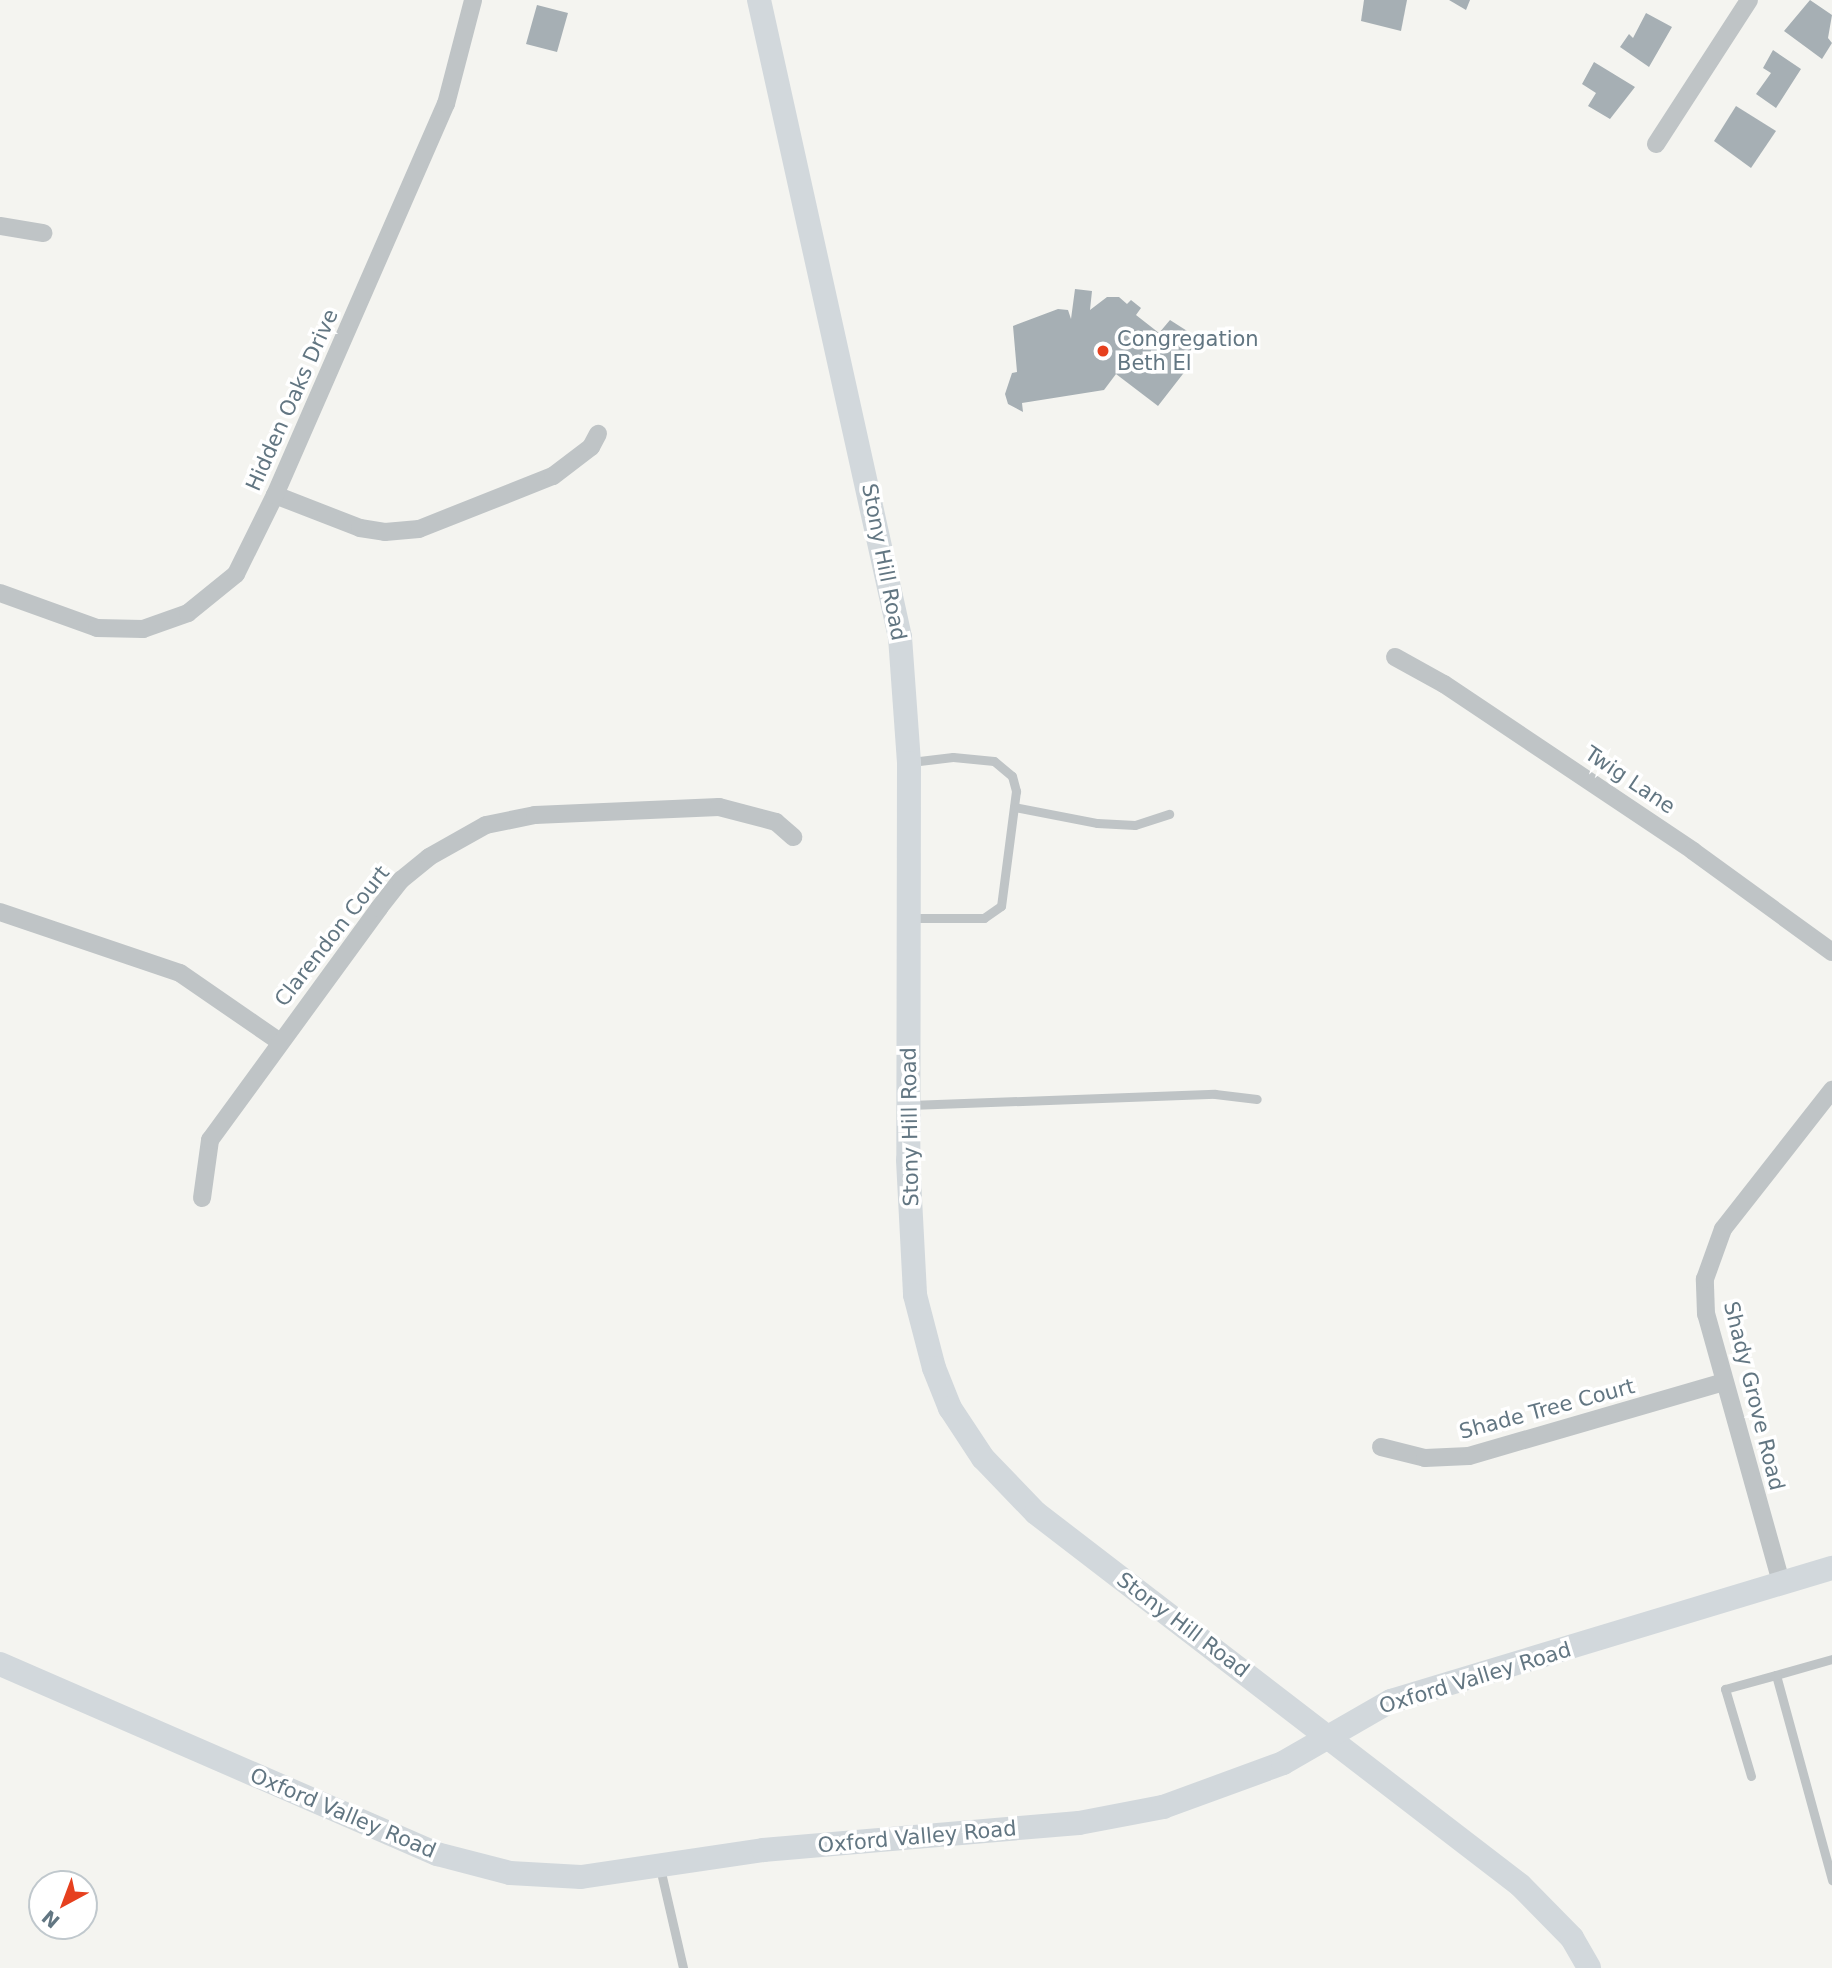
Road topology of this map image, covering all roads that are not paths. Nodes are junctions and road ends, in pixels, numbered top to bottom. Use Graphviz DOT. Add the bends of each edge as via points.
graph roads {
  1 [pos="473,0"];
  2 [pos="759,0"];
  3 [pos="1749,0"];
  4 [pos="1656,144"];
  5 [pos="0,226"];
  6 [pos="43,233"];
  7 [pos="598,434"];
  8 [pos="275,495"];
  9 [pos="0,593"];
  10 [pos="1395,657"];
  11 [pos="909,763"];
  12 [pos="1014,807"];
  13 [pos="1169,814"];
  14 [pos="793,837"];
  15 [pos="0,912"];
  16 [pos="909,918"];
  17 [pos="1832,952"];
  18 [pos="280,1042"];
  19 [pos="1832,1090"];
  20 [pos="1257,1099"];
  21 [pos="908,1105"];
  22 [pos="202,1198"];
  23 [pos="1724,1382"];
  24 [pos="1381,1447"];
  25 [pos="1832,1568"];
  26 [pos="1781,1582"];
  27 [pos="1832,1659"];
  28 [pos="0,1664"];
  29 [pos="1776,1675"];
  30 [pos="1331,1738"];
  31 [pos="1751,1776"];
  32 [pos="660,1868"];
  33 [pos="1832,1880"];
  34 [pos="683,1968"];
  35 [pos="1589,1968"];
  1 -- 8 [label="street, Hidden Oaks Drive" via="446,104"];
  2 -- 11 [label="street, Stony Hill Road" via="890,578 907,704"];
  3 -- 4 [label="street"];
  5 -- 6 [label="street"];
  7 -- 8 [label="street" via="591,447 552,476 411,530 359,528"];
  8 -- 9 [label="street, Hidden Oaks Drive" via="236,574 204,603 161,625 97,628"];
  10 -- 17 [label="street, Twig Lane" via="1444,684 1670,835"];
  11 -- 12 [label="lane" via="953,757 994,761 1012,776"];
  11 -- 16 [label="street, Stony Hill Road"];
  12 -- 13 [label="lane" via="1097,824 1135,825"];
  12 -- 16 [label="lane" via="1003,897 993,914"];
  14 -- 18 [label="street, Clarendon Court" via="776,822 719,807 535,815 486,825 429,857 401,880"];
  15 -- 18 [label="street" via="180,973"];
  16 -- 21 [label="street, Stony Hill Road"];
  18 -- 22 [label="street, Clarendon Court" via="210,1140"];
  19 -- 23 [label="street, Shady Grove Road" via="1750,1192 1711,1253 1705,1279 1706,1314"];
  20 -- 21 [label="lane" via="1216,1094"];
  21 -- 30 [label="street, Stony Hill Road" via="915,1295 934,1368 955,1418 997,1475 1036,1513"];
  23 -- 24 [label="street, Shade Tree Court" via="1469,1456 1425,1458"];
  23 -- 26 [label="street, Shady Grove Road"];
  25 -- 26 [label="street, Oxford Valley Road"];
  26 -- 30 [label="street, Oxford Valley Road" via="1391,1701 1358,1717"];
  27 -- 29 [label="lane"];
  28 -- 32 [label="street, Oxford Valley Road" via="464,1863 560,1877"];
  29 -- 31 [label="lane" via="1725,1689"];
  29 -- 33 [label="lane"];
  30 -- 32 [label="street, Oxford Valley Road" via="1209,1794 1139,1813 1060,1825 763,1850"];
  30 -- 35 [label="street, Stony Hill Road" via="1520,1885 1572,1938"];
  32 -- 34 [label="lane"];
}
